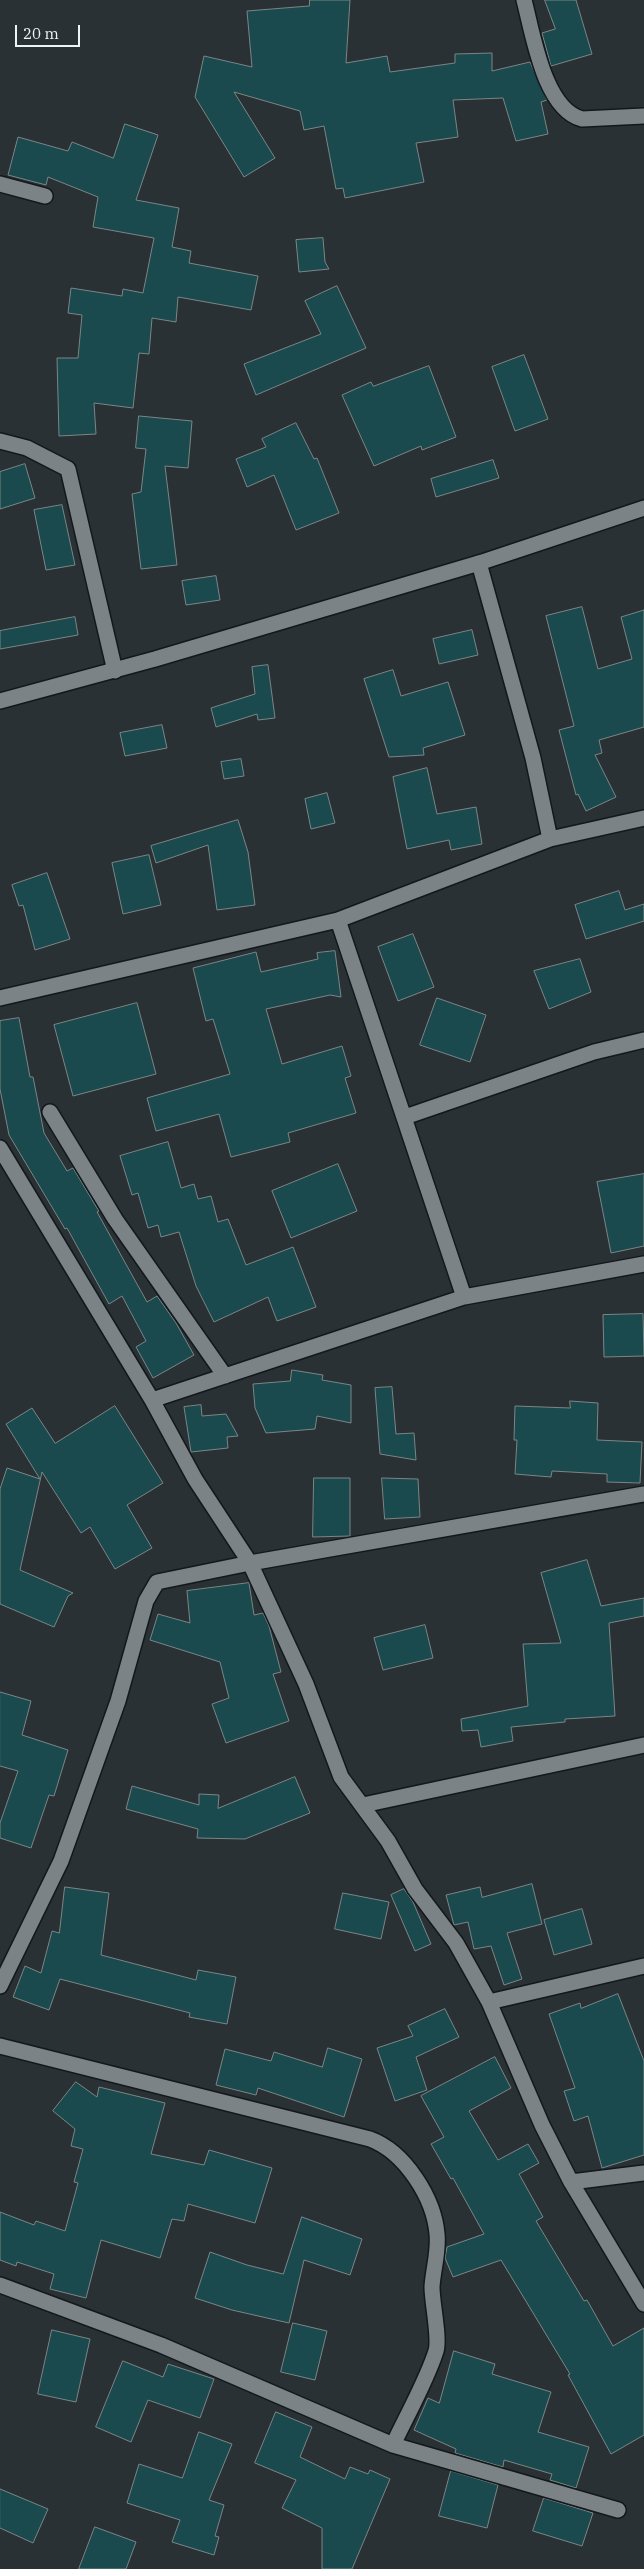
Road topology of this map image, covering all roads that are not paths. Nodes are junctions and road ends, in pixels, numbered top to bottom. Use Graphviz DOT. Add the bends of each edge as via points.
graph roads {
  1 [pos="524,0"];
  2 [pos="644,116"];
  3 [pos="0,184"];
  4 [pos="45,196"];
  5 [pos="0,442"];
  6 [pos="644,508"];
  7 [pos="479,564"];
  8 [pos="115,671"];
  9 [pos="0,702"];
  10 [pos="644,818"];
  11 [pos="550,839"];
  12 [pos="338,920"];
  13 [pos="0,998"];
  14 [pos="644,1040"];
  15 [pos="50,1112"];
  16 [pos="405,1117"];
  17 [pos="0,1148"];
  18 [pos="644,1264"];
  19 [pos="464,1297"];
  20 [pos="225,1376"];
  21 [pos="152,1400"];
  22 [pos="644,1494"];
  23 [pos="250,1563"];
  24 [pos="644,1745"];
  25 [pos="362,1805"];
  26 [pos="644,1966"];
  27 [pos="0,1986"];
  28 [pos="489,2002"];
  29 [pos="0,2046"];
  30 [pos="644,2174"];
  31 [pos="571,2182"];
  32 [pos="0,2285"];
  33 [pos="644,2304"];
  34 [pos="393,2445"];
  35 [pos="618,2510"];
  1 -- 2 [label="street" via="545,76 564,110 582,119"];
  3 -- 4 [label="street"];
  5 -- 8 [label="street" via="27,448 68,469"];
  6 -- 7 [label="street"];
  7 -- 8 [label="street"];
  7 -- 11 [label="street" via="533,758"];
  8 -- 9 [label="street"];
  10 -- 11 [label="street"];
  11 -- 12 [label="street"];
  12 -- 13 [label="street"];
  12 -- 16 [label="street"];
  14 -- 16 [label="street" via="594,1052"];
  15 -- 20 [label="street" via="116,1220"];
  16 -- 19 [label="street"];
  17 -- 21 [label="street"];
  18 -- 19 [label="street"];
  19 -- 20 [label="street"];
  20 -- 21 [label="street"];
  21 -- 23 [label="street" via="194,1479"];
  22 -- 23 [label="street"];
  23 -- 25 [label="street" via="306,1684 340,1777"];
  23 -- 27 [label="street" via="157,1582 146,1601 118,1700 61,1861"];
  24 -- 25 [label="street"];
  25 -- 28 [label="street" via="388,1841 415,1889 456,1943"];
  26 -- 28 [label="street"];
  28 -- 31 [label="street" via="542,2125"];
  29 -- 34 [label="street" via="370,2139 395,2152 416,2178 434,2217 437,2235 432,2286 436,2350"];
  30 -- 31 [label="street"];
  31 -- 33 [label="street"];
  32 -- 34 [label="street" via="161,2344"];
  34 -- 35 [label="street"];
}
